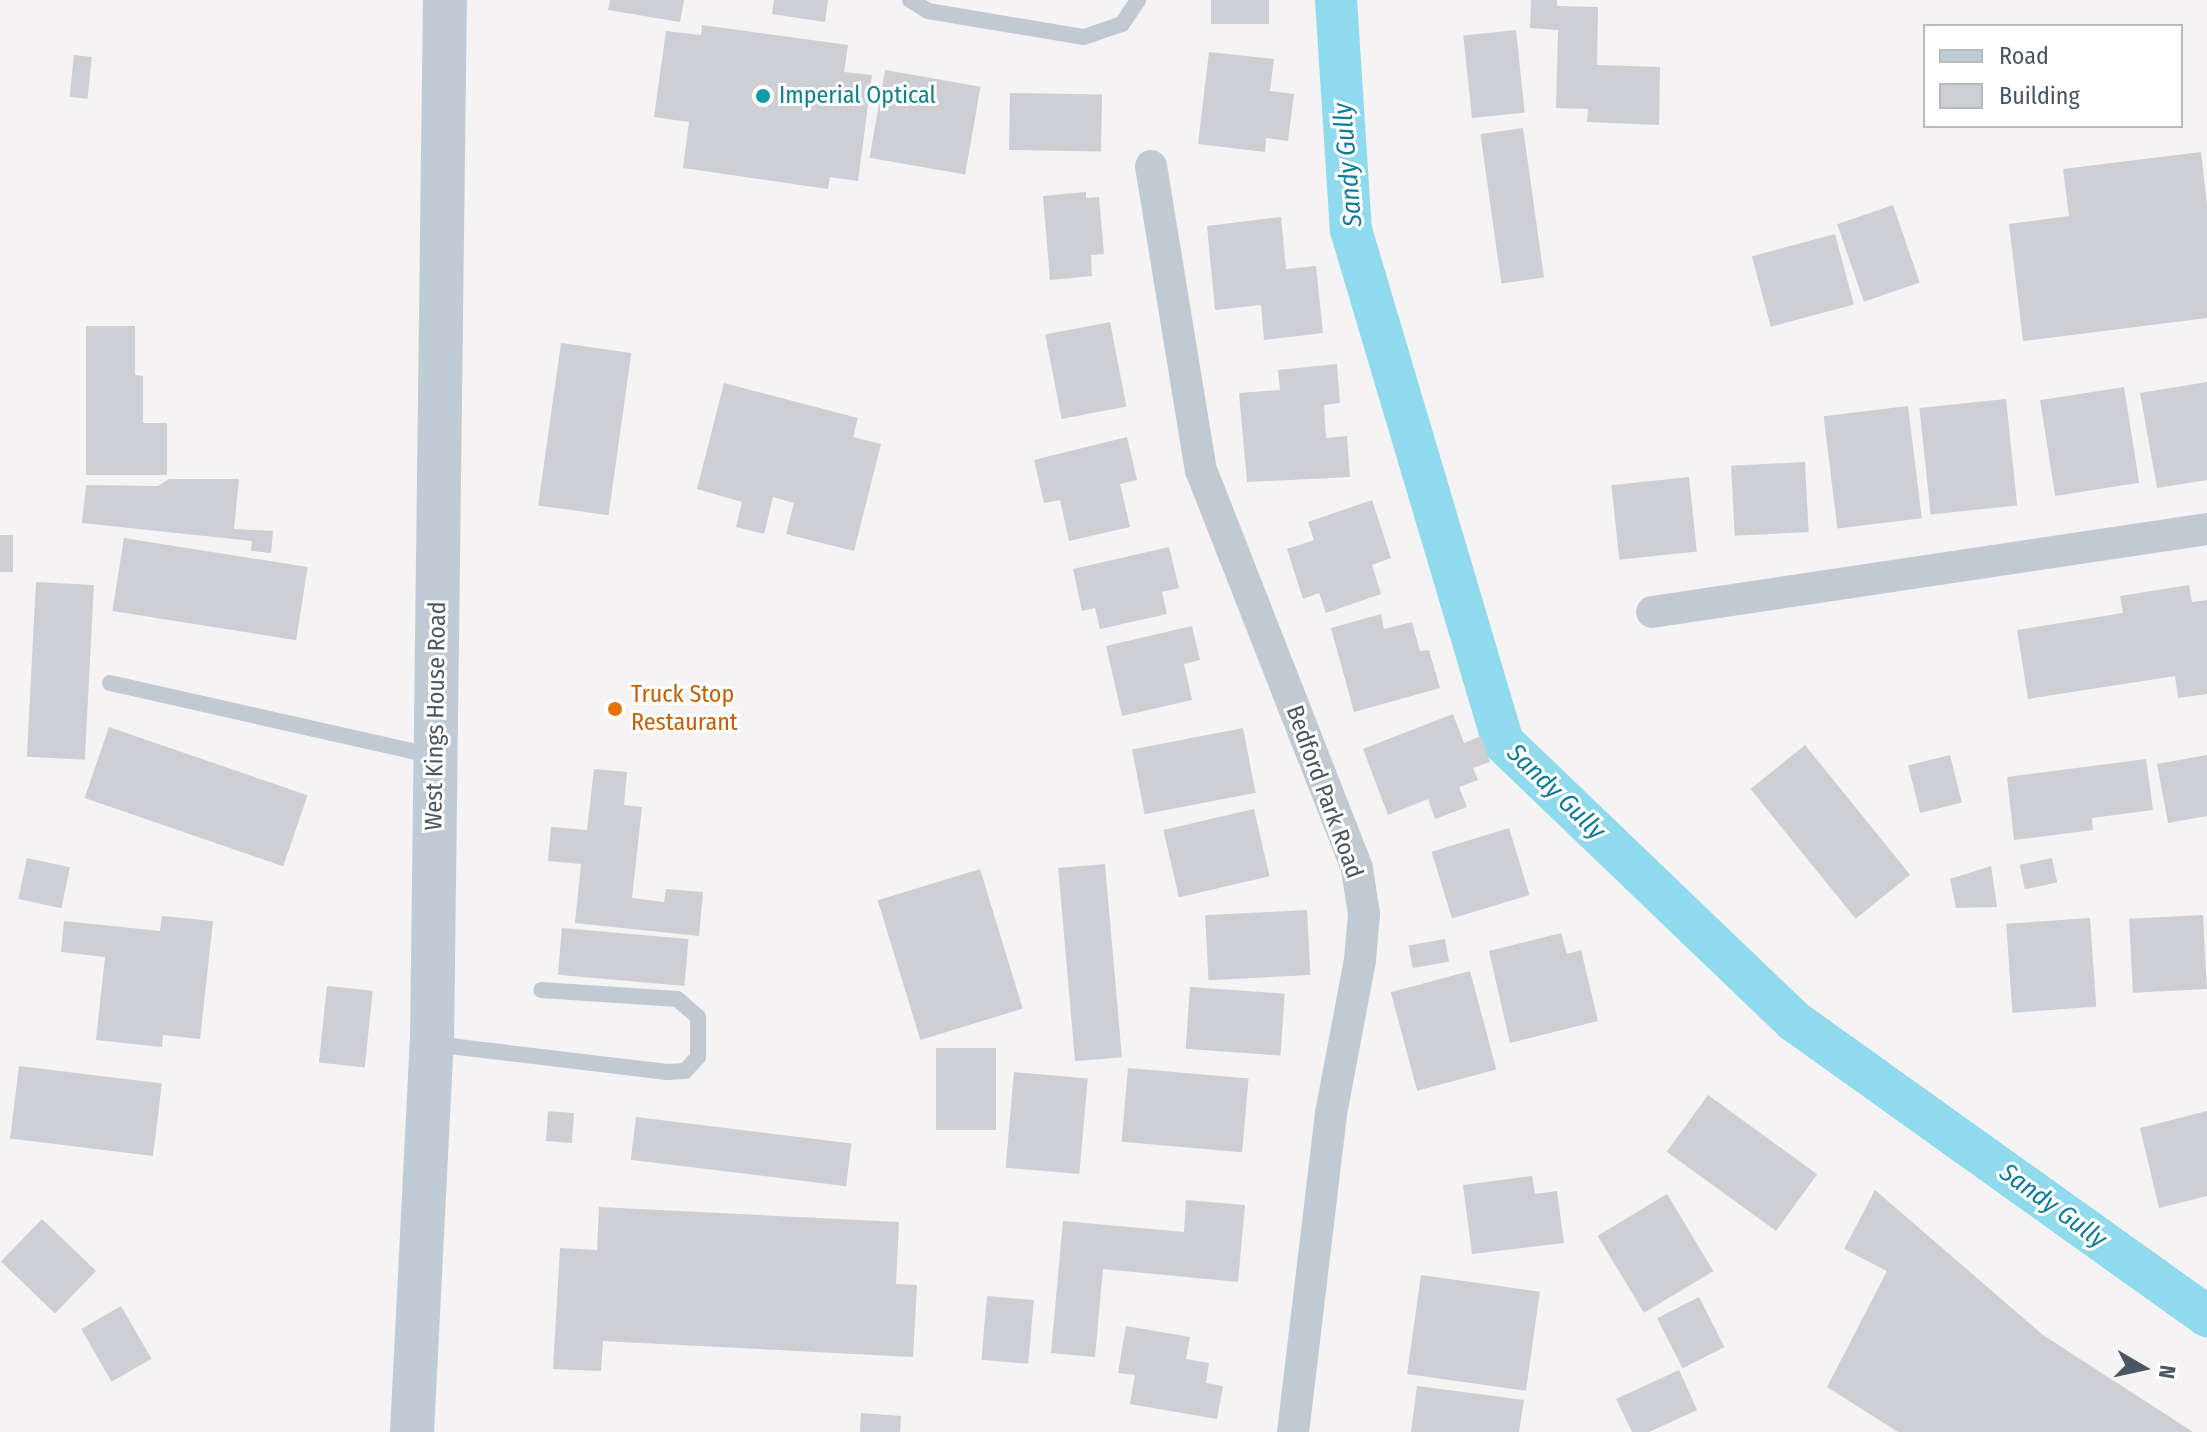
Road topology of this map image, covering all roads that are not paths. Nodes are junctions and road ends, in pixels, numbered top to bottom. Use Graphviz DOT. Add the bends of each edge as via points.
graph roads {
  1 [pos="445,0"];
  2 [pos="910,0"];
  3 [pos="1138,0"];
  4 [pos="1151,166"];
  5 [pos="2207,529"];
  6 [pos="1652,612"];
  7 [pos="110,683"];
  8 [pos="435,757"];
  9 [pos="541,990"];
  10 [pos="432,1043"];
  11 [pos="412,1432"];
  12 [pos="1293,1432"];
  1 -- 8 [label="main road, West Kings House Road"];
  2 -- 3 [label="lane" via="928,11 1084,37 1122,24"];
  4 -- 12 [label="street, Bedford Park Road" via="1201,470 1357,869 1364,914 1331,1114"];
  5 -- 6 [label="street"];
  7 -- 8 [label="lane"];
  8 -- 10 [label="main road, West Kings House Road"];
  9 -- 10 [label="lane" via="677,999 698,1017 698,1057 685,1071 667,1072"];
  10 -- 11 [label="main road, West Kings House Road"];
}
